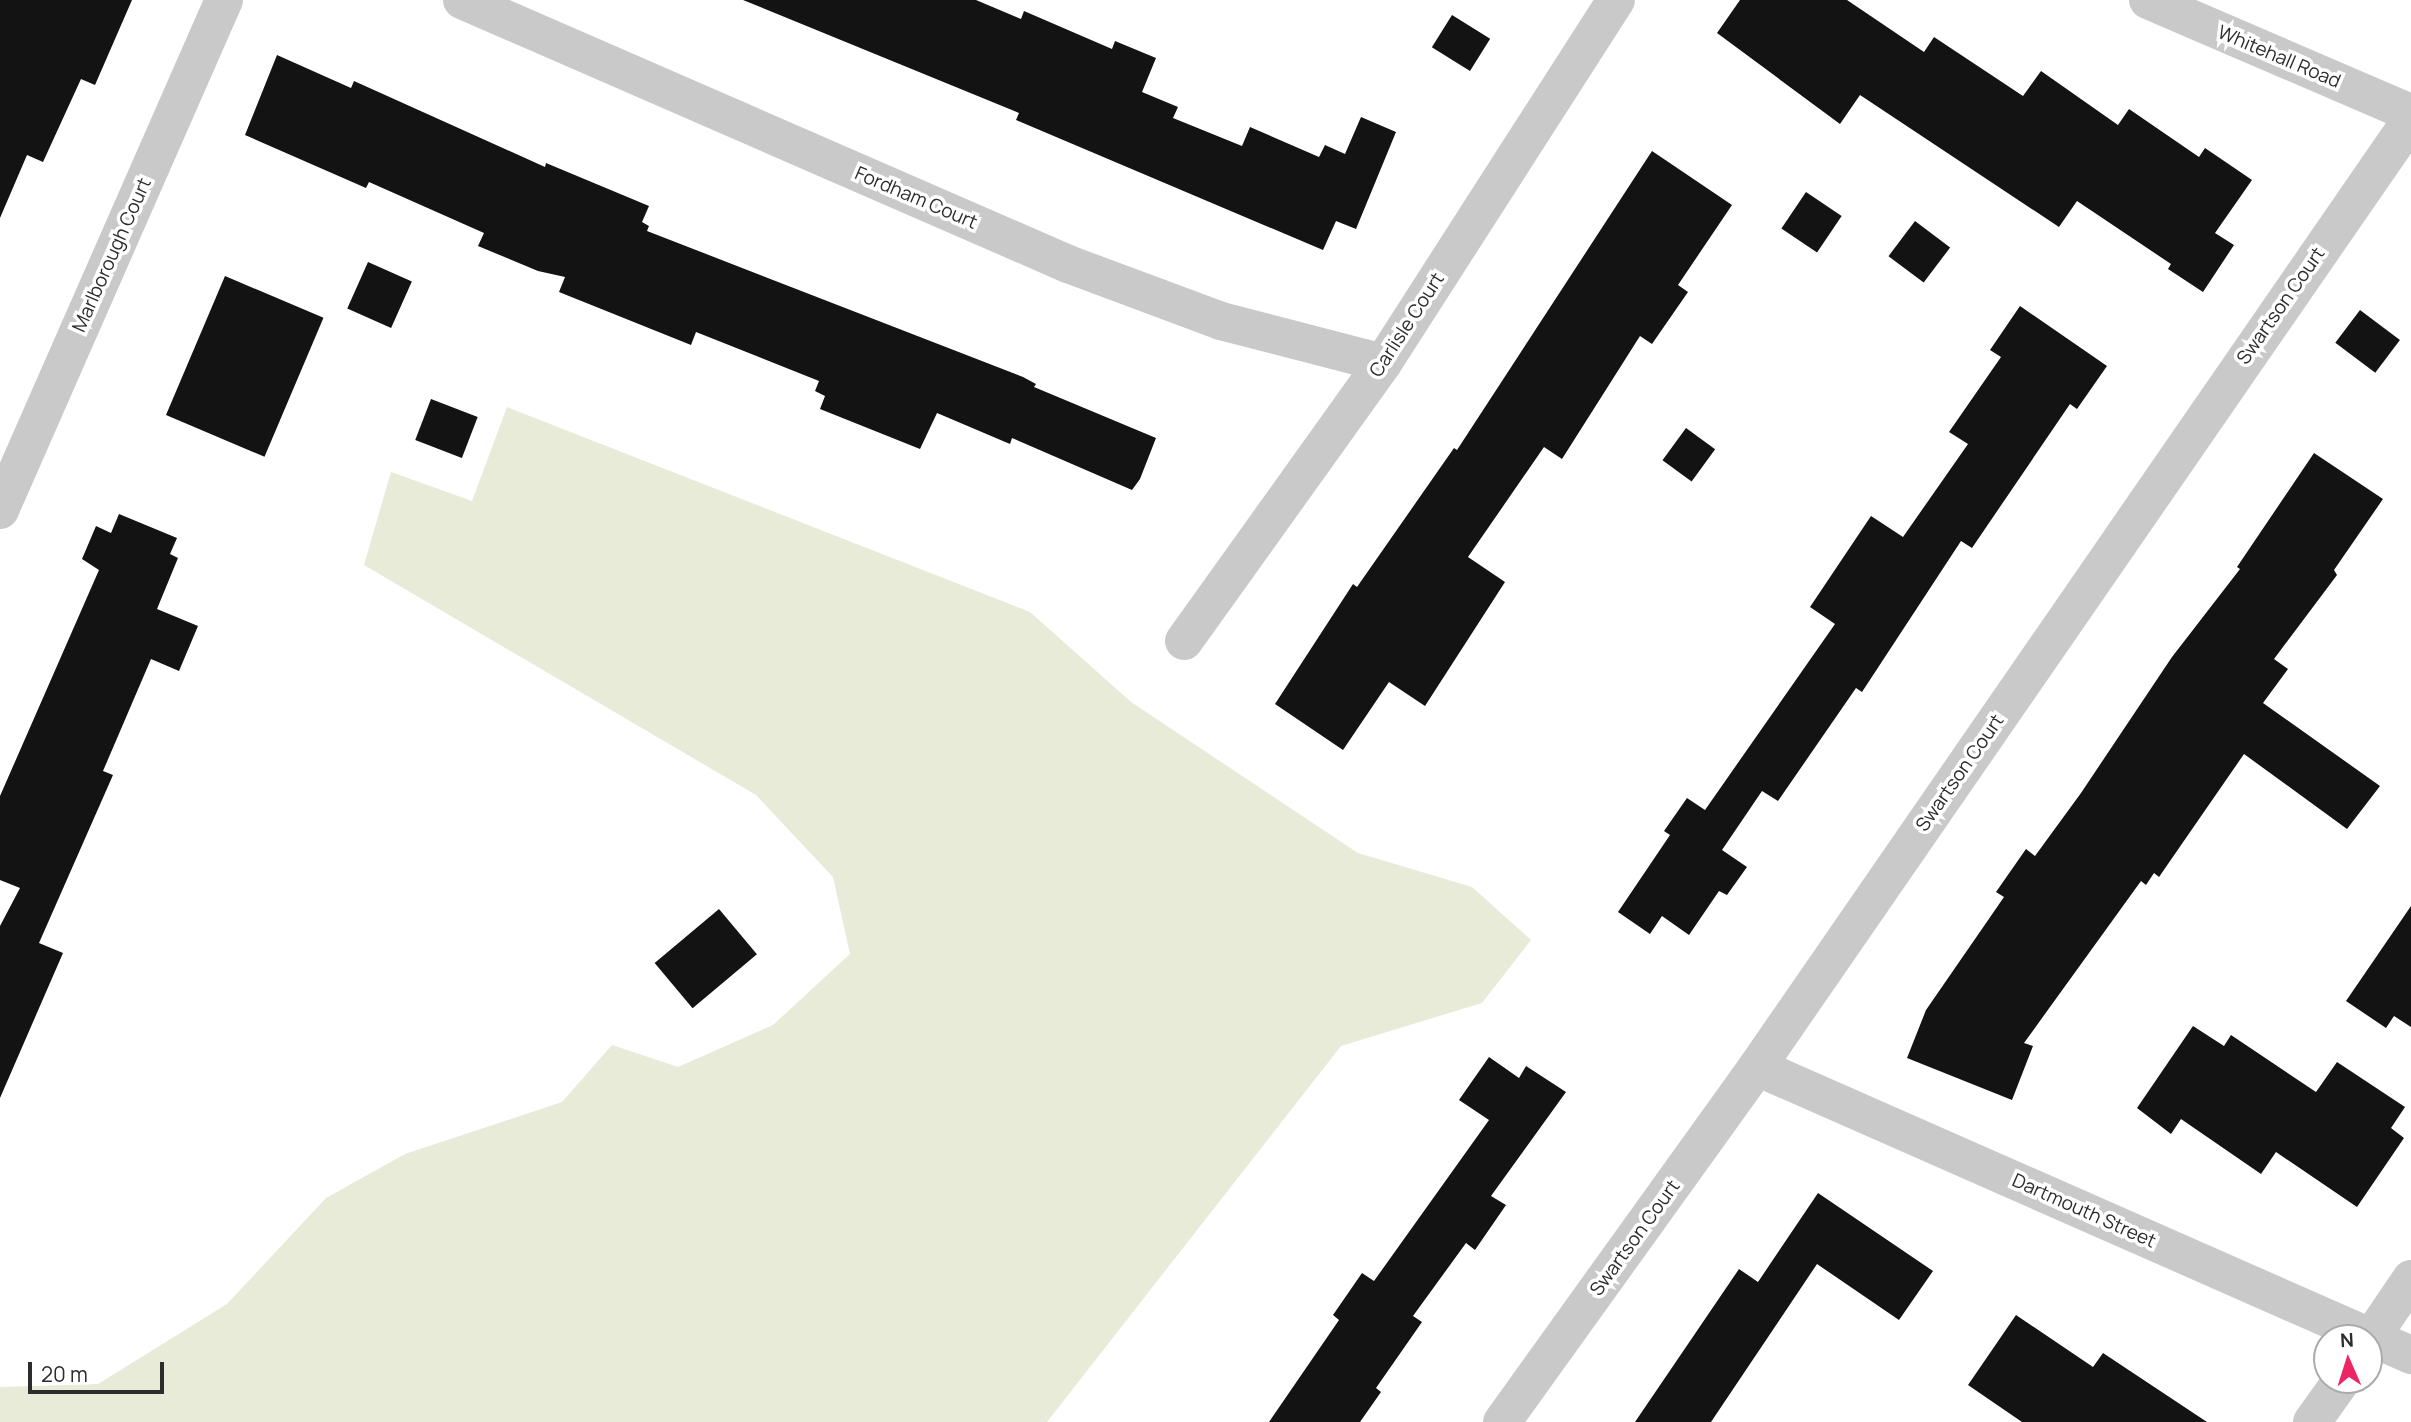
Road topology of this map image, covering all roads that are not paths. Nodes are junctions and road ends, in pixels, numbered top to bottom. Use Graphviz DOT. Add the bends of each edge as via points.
graph roads {
  1 [pos="224,0"];
  2 [pos="462,0"];
  3 [pos="1616,0"];
  4 [pos="2148,0"];
  5 [pos="2411,113"];
  6 [pos="2411,120"];
  7 [pos="1382,363"];
  8 [pos="0,510"];
  9 [pos="1184,641"];
  10 [pos="1757,1067"];
  11 [pos="2411,1279"];
  12 [pos="2336,1324"];
  13 [pos="2380,1324"];
  14 [pos="2383,1344"];
  15 [pos="2411,1355"];
  16 [pos="2332,1394"];
  17 [pos="1502,1422"];
  18 [pos="2312,1422"];
  1 -- 8 [label="street, Marlborough Court"];
  2 -- 7 [label="street, Fordham Court" via="1068,264 1233,324"];
  3 -- 7 [label="street, Carlisle Court"];
  4 -- 5 [label="street, Whitehall Road"];
  6 -- 10 [label="street, Swartson Court"];
  7 -- 9 [label="street, Carlisle Court"];
  10 -- 12 [label="street, Dartmouth Street"];
  10 -- 17 [label="street, Swartson Court"];
  11 -- 13 [label="street"];
  14 -- 15 [label="street, Dartmouth Street"];
  16 -- 18 [label="street"];
}
